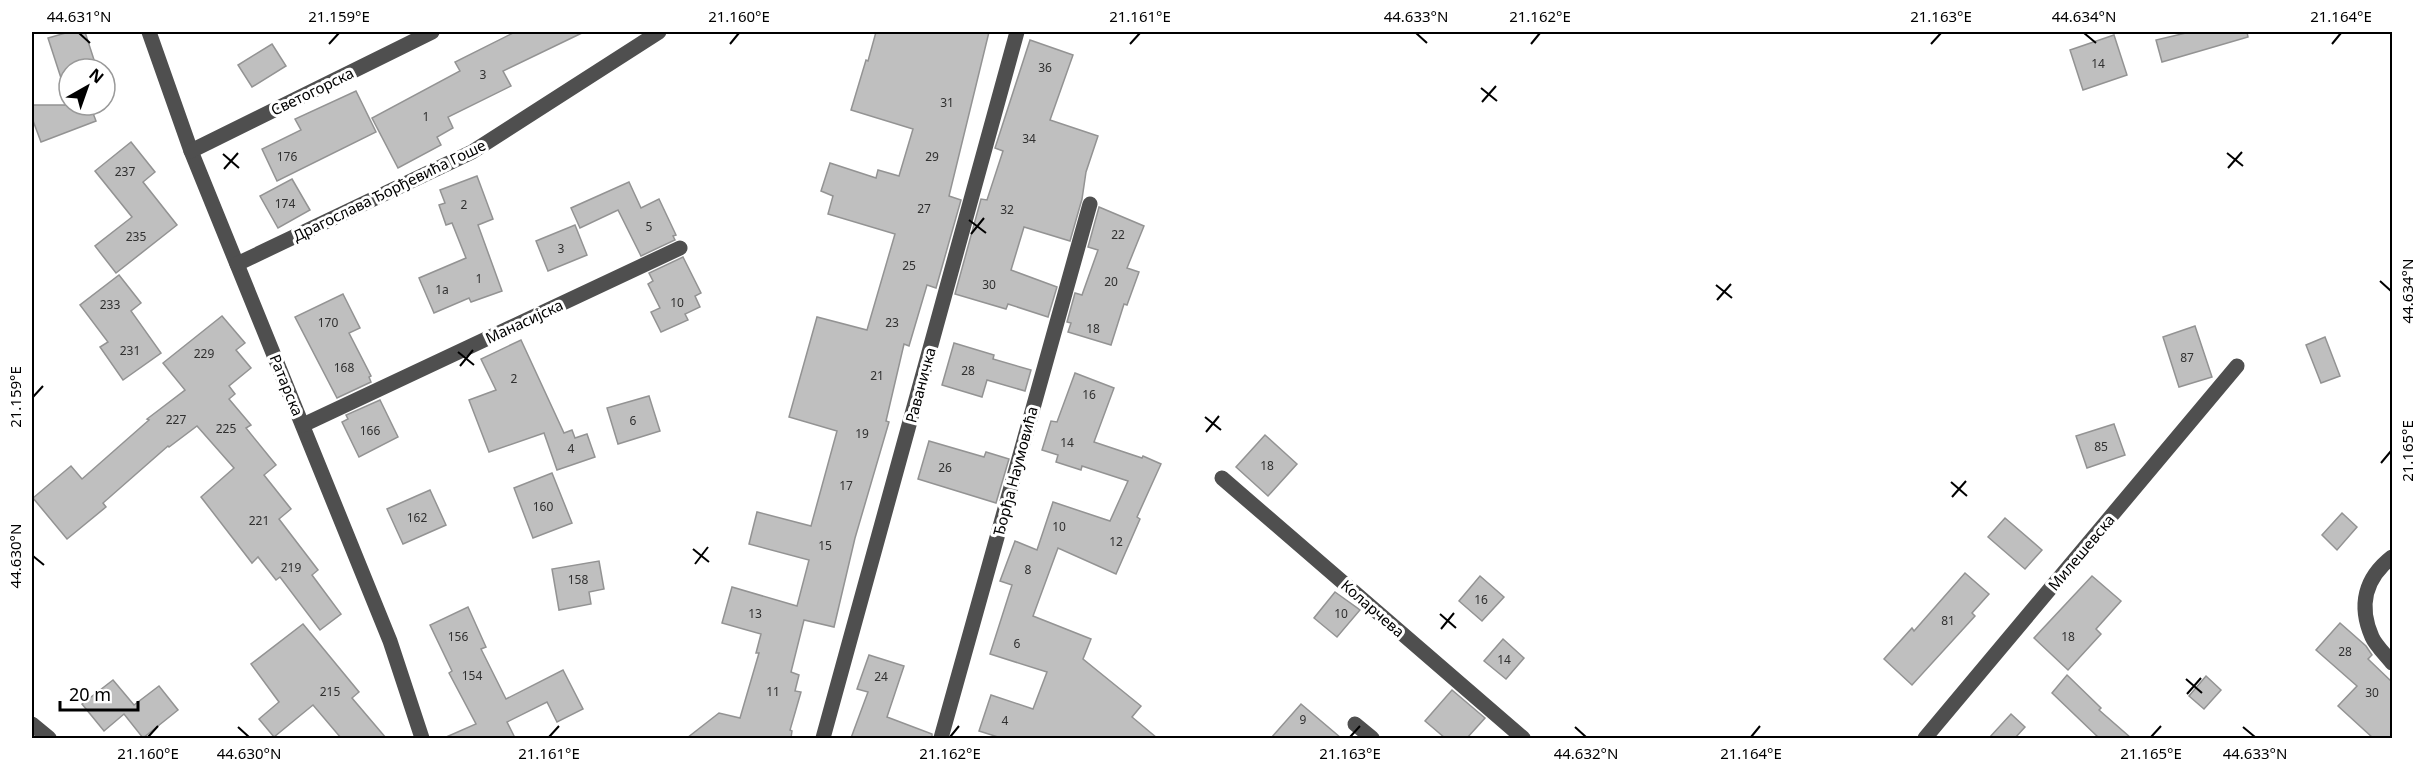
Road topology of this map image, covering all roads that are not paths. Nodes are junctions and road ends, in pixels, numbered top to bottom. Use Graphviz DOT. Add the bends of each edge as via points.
graph roads {
  1 [pos="149,32"];
  2 [pos="432,32"];
  3 [pos="659,32"];
  4 [pos="1017,32"];
  5 [pos="191,151"];
  6 [pos="1089,204"];
  7 [pos="680,248"];
  8 [pos="237,264"];
  9 [pos="2237,366"];
  10 [pos="303,425"];
  11 [pos="1222,478"];
  12 [pos="2392,557"];
  13 [pos="2392,663"];
  14 [pos="32,724"];
  15 [pos="1355,724"];
  16 [pos="49,738"];
  17 [pos="422,738"];
  18 [pos="823,738"];
  19 [pos="941,738"];
  20 [pos="1372,738"];
  21 [pos="1523,738"];
  22 [pos="1925,738"];
  1 -- 5 [label="street, Ратарска"];
  2 -- 5 [label="street, Светогорска"];
  3 -- 8 [label="street, Драгослава Ђорђевића Гоше" via="472,152"];
  4 -- 18 [label="street, Раваничка"];
  5 -- 8 [label="street, Ратарска"];
  6 -- 19 [label="street, Ђорђа Наумовића"];
  7 -- 10 [label="street, Манасијска"];
  8 -- 10 [label="street, Ратарска"];
  9 -- 22 [label="street, Милешевска"];
  10 -- 17 [label="street, Ратарска" via="390,641"];
  11 -- 21 [label="street, Коларчева"];
  12 -- 13 [label="street" via="2366,588 2364,608 2372,638"];
  14 -- 16 [label="street"];
  15 -- 20 [label="street"];
}
